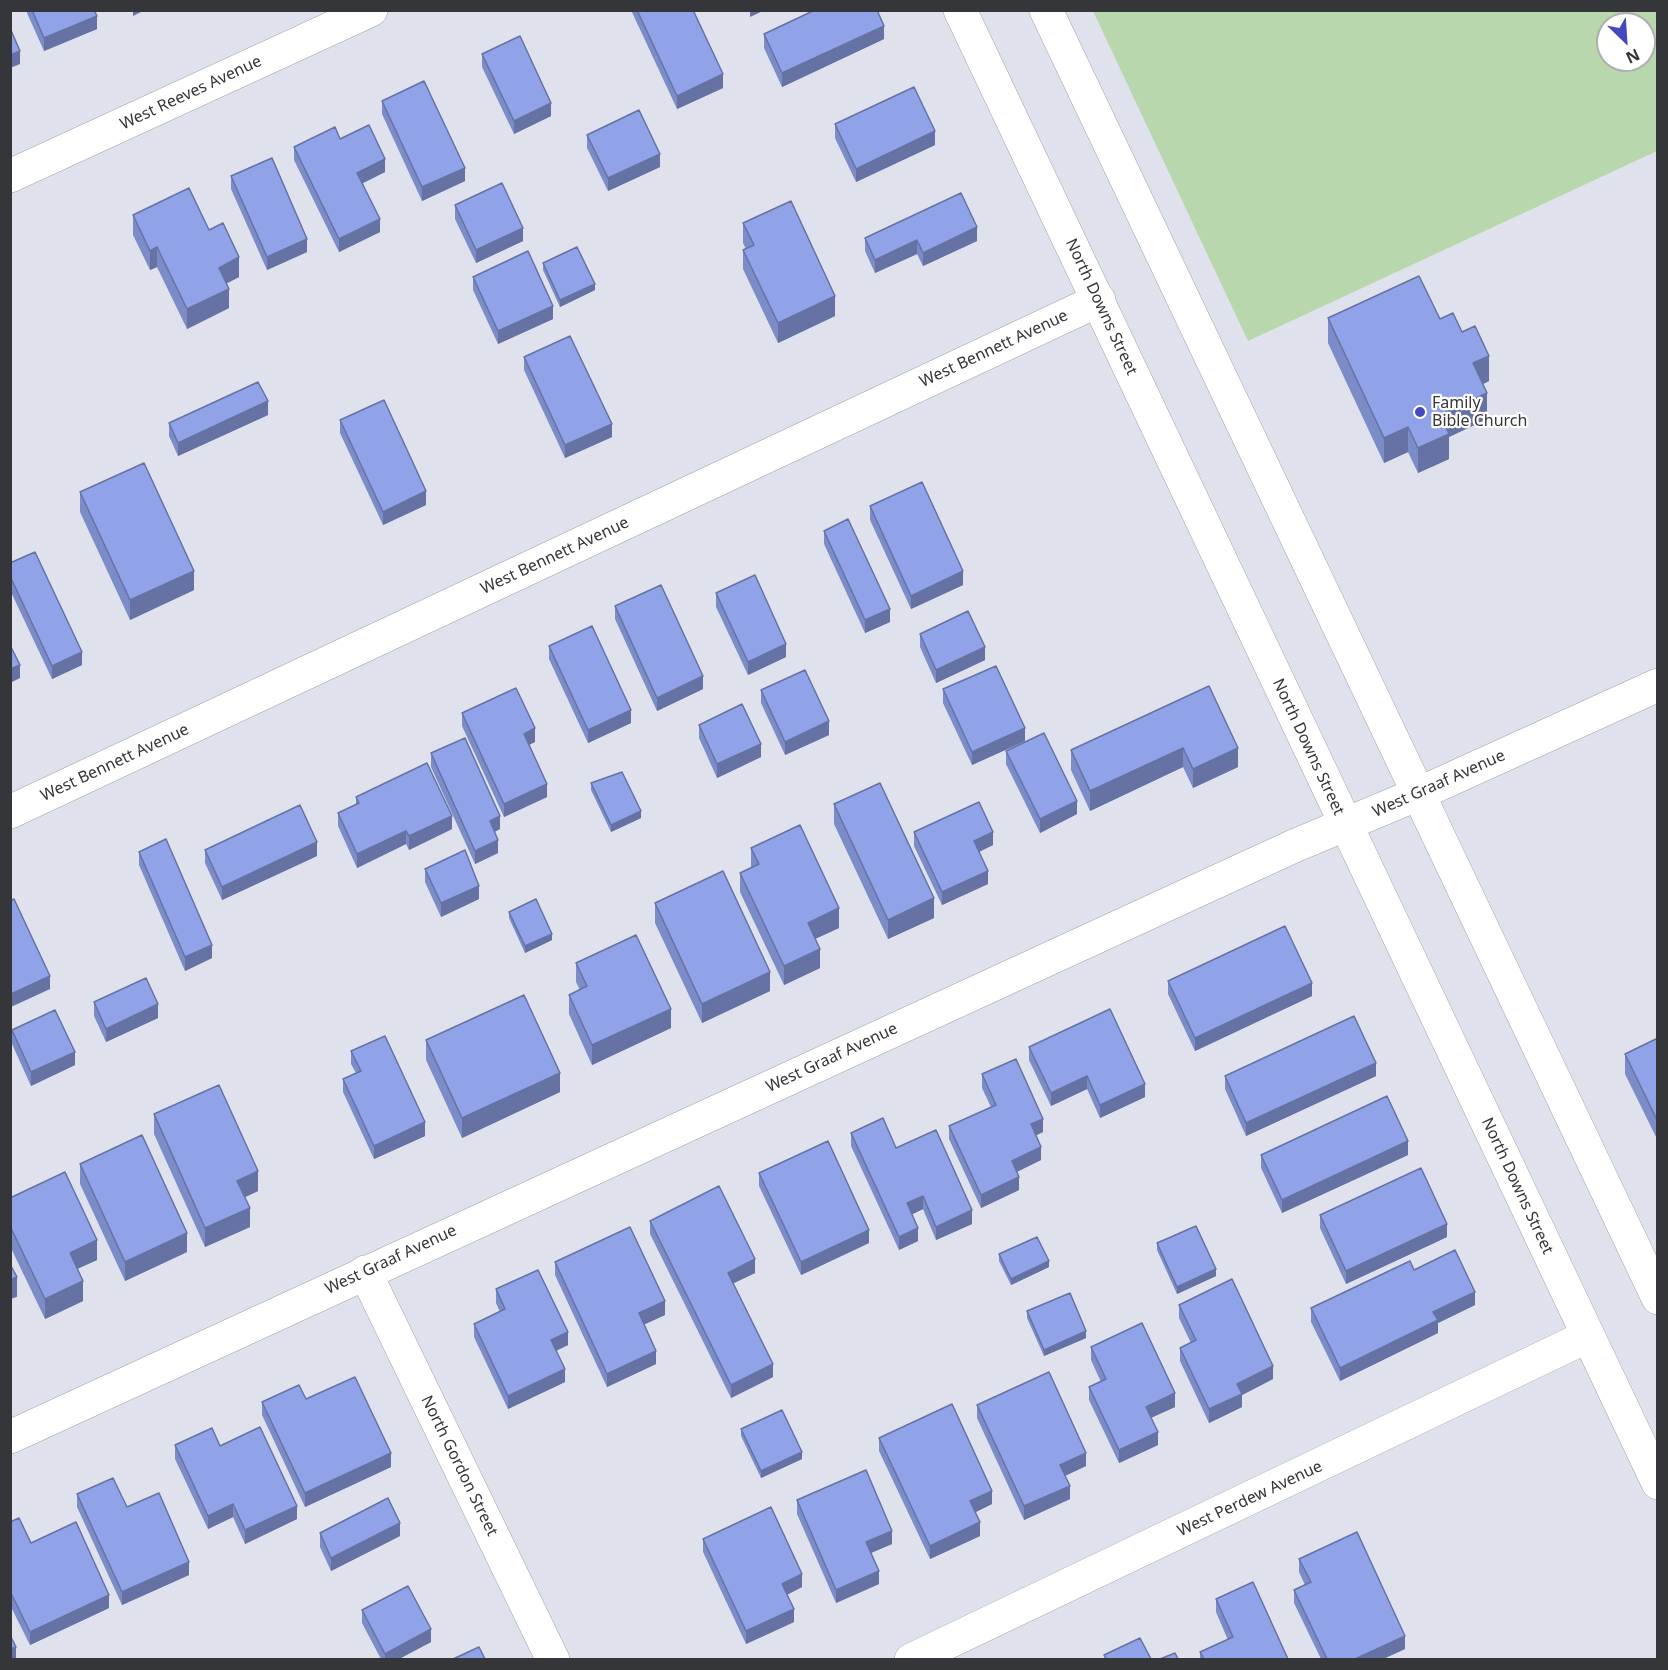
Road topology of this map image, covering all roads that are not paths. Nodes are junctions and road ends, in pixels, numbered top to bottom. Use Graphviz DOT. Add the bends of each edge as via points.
graph roads {
  1 [pos="371,10"];
  2 [pos="960,10"];
  3 [pos="1046,10"];
  4 [pos="10,176"];
  5 [pos="1099,300"];
  6 [pos="1658,686"];
  7 [pos="1418,794"];
  8 [pos="10,812"];
  9 [pos="1345,825"];
  10 [pos="365,1272"];
  11 [pos="1658,1298"];
  12 [pos="1588,1336"];
  13 [pos="10,1437"];
  14 [pos="1658,1483"];
  15 [pos="553,1659"];
  16 [pos="911,1659"];
  1 -- 4 [label="street, West Reeves Avenue"];
  2 -- 5 [label="street, North Downs Street"];
  3 -- 7 [label="street"];
  5 -- 8 [label="street, West Bennett Avenue"];
  5 -- 9 [label="street, North Downs Street"];
  6 -- 7 [label="street, West Graaf Avenue"];
  7 -- 9 [label="street, West Graaf Avenue"];
  7 -- 11 [label="street"];
  9 -- 10 [label="street, West Graaf Avenue"];
  9 -- 12 [label="street, North Downs Street"];
  10 -- 13 [label="street, West Graaf Avenue"];
  10 -- 15 [label="street, North Gordon Street"];
  12 -- 14 [label="street, North Downs Street"];
  12 -- 16 [label="street, West Perdew Avenue"];
}
